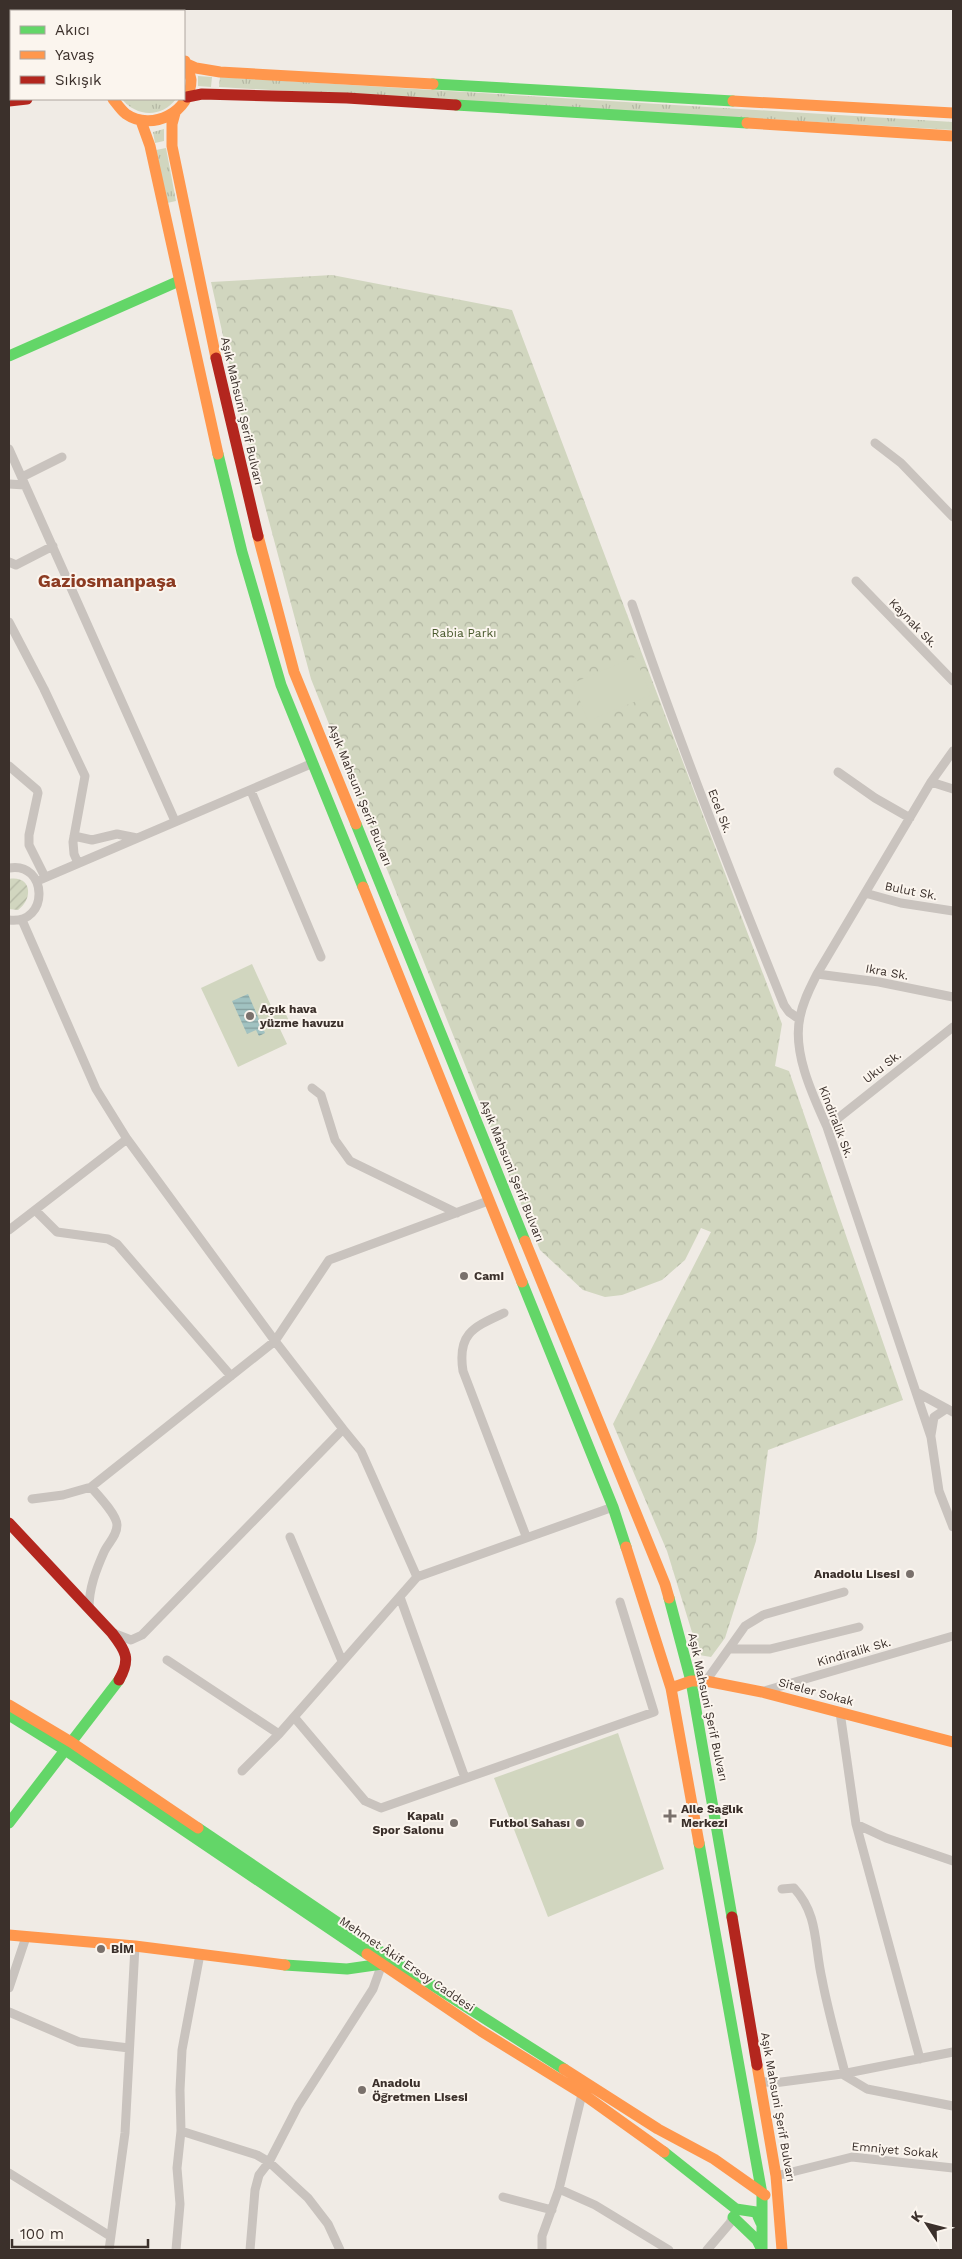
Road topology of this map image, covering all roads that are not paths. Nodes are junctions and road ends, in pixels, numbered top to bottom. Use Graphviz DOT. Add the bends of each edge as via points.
graph roads {
  1 [pos="185,61"];
  2 [pos="187,97"];
  3 [pos="113,100"];
  4 [pos="185,100"];
  5 [pos="185,100"];
  6 [pos="175,113"];
  7 [pos="953,113"];
  8 [pos="141,121"];
  9 [pos="953,136"];
  10 [pos="180,281"];
  11 [pos="9,356"];
  12 [pos="875,443"];
  13 [pos="9,449"];
  14 [pos="62,456"];
  15 [pos="24,481"];
  16 [pos="9,484"];
  17 [pos="953,517"];
  18 [pos="52,546"];
  19 [pos="9,562"];
  20 [pos="856,581"];
  21 [pos="632,604"];
  22 [pos="9,622"];
  23 [pos="953,682"];
  24 [pos="953,751"];
  25 [pos="313,763"];
  26 [pos="9,766"];
  27 [pos="838,772"];
  28 [pos="932,782"];
  29 [pos="953,789"];
  30 [pos="250,791"];
  31 [pos="910,818"];
  32 [pos="175,821"];
  33 [pos="74,836"];
  34 [pos="137,838"];
  35 [pos="78,863"];
  36 [pos="9,868"];
  37 [pos="41,879"];
  38 [pos="865,894"];
  39 [pos="953,911"];
  40 [pos="9,920"];
  41 [pos="22,920"];
  42 [pos="321,956"];
  43 [pos="817,974"];
  44 [pos="953,997"];
  45 [pos="799,1019"];
  46 [pos="953,1027"];
  47 [pos="312,1088"];
  48 [pos="827,1127"];
  49 [pos="127,1139"];
  50 [pos="488,1201"];
  51 [pos="36,1211"];
  52 [pos="457,1213"];
  53 [pos="9,1230"];
  54 [pos="504,1313"];
  55 [pos="275,1341"];
  56 [pos="231,1376"];
  57 [pos="916,1392"];
  58 [pos="950,1411"];
  59 [pos="343,1429"];
  60 [pos="931,1438"];
  61 [pos="91,1487"];
  62 [pos="32,1499"];
  63 [pos="613,1507"];
  64 [pos="9,1523"];
  65 [pos="953,1526"];
  66 [pos="526,1536"];
  67 [pos="290,1537"];
  68 [pos="417,1577"];
  69 [pos="844,1592"];
  70 [pos="400,1597"];
  71 [pos="620,1602"];
  72 [pos="89,1608"];
  73 [pos="859,1627"];
  74 [pos="112,1633"];
  75 [pos="953,1636"];
  76 [pos="730,1649"];
  77 [pos="167,1660"];
  78 [pos="342,1661"];
  79 [pos="691,1681"];
  80 [pos="706,1682"];
  81 [pos="671,1688"];
  82 [pos="762,1692"];
  83 [pos="9,1704"];
  84 [pos="840,1712"];
  85 [pos="9,1715"];
  86 [pos="294,1717"];
  87 [pos="279,1734"];
  88 [pos="953,1742"];
  89 [pos="68,1746"];
  90 [pos="242,1771"];
  91 [pos="464,1778"];
  92 [pos="9,1824"];
  93 [pos="856,1824"];
  94 [pos="953,1861"];
  95 [pos="782,1889"];
  96 [pos="9,1935"];
  97 [pos="26,1937"];
  98 [pos="135,1946"];
  99 [pos="200,1954"];
  100 [pos="382,1964"];
  101 [pos="9,1988"];
  102 [pos="9,2012"];
  103 [pos="129,2048"];
  104 [pos="953,2052"];
  105 [pos="920,2059"];
  106 [pos="843,2074"];
  107 [pos="583,2080"];
  108 [pos="759,2080"];
  109 [pos="583,2094"];
  110 [pos="953,2106"];
  111 [pos="180,2131"];
  112 [pos="269,2162"];
  113 [pos="953,2168"];
  114 [pos="9,2173"];
  115 [pos="776,2176"];
  116 [pos="559,2189"];
  117 [pos="762,2194"];
  118 [pos="503,2196"];
  119 [pos="779,2199"];
  120 [pos="552,2210"];
  121 [pos="734,2213"];
  122 [pos="780,2215"];
  123 [pos="762,2225"];
  124 [pos="110,2236"];
  125 [pos="109,2250"];
  126 [pos="176,2250"];
  127 [pos="250,2250"];
  128 [pos="340,2250"];
  129 [pos="542,2250"];
  130 [pos="669,2250"];
  131 [pos="708,2250"];
  132 [pos="762,2250"];
  133 [pos="782,2250"];
  1 -- 2 [label="main road" via="190,80"];
  1 -- 7 [label="main road" via="196,68 220,72"];
  2 -- 5 [label="main road"];
  2 -- 9 [label="main road" via="202,94 347,98"];
  3 -- 8 [label="main road" via="126,115"];
  4 -- 6 [label="main road"];
  6 -- 8 [label="main road" via="158,121"];
  6 -- 79 [label="main road, Aşık Mahsuni Şerif Bulvarı" via="172,146 222,390 266,575 294,672 666,1584"];
  8 -- 10 [label="main road" via="150,146"];
  10 -- 11 [label="main road"];
  10 -- 25 [label="main road" via="261,624 281,685"];
  12 -- 17 [label="street" via="901,463"];
  13 -- 15 [label="street"];
  14 -- 15 [label="street"];
  15 -- 16 [label="street"];
  15 -- 18 [label="street"];
  18 -- 19 [label="street" via="16,565"];
  18 -- 32 [label="street"];
  20 -- 23 [label="street, Kaynak Sk."];
  21 -- 45 [label="street, Ecel Sk." via="726,863 784,1005"];
  22 -- 33 [label="street" via="85,776"];
  24 -- 28 [label="street, Kindiralik Sk."];
  25 -- 30 [label="street"];
  25 -- 50 [label="main road"];
  26 -- 37 [label="street" via="38,793 29,845"];
  27 -- 31 [label="street"];
  28 -- 29 [label="street"];
  28 -- 31 [label="street, Kindiralik Sk."];
  30 -- 32 [label="street"];
  30 -- 42 [label="street"];
  31 -- 38 [label="street, Kindiralik Sk."];
  32 -- 34 [label="street"];
  33 -- 34 [label="street" via="92,840 117,834"];
  33 -- 35 [label="street" via="74,854"];
  34 -- 35 [label="street"];
  35 -- 37 [label="street"];
  36 -- 37 [label="street" via="22,868"];
  37 -- 41 [label="street" via="37,905"];
  38 -- 39 [label="street, Bulut Sk."];
  38 -- 43 [label="street, Kindiralik Sk."];
  40 -- 41 [label="street"];
  41 -- 49 [label="street" via="96,1089"];
  43 -- 44 [label="street, Ikra Sk."];
  43 -- 45 [label="street, Kindiralik Sk."];
  45 -- 48 [label="street, Kindiralik Sk." via="800,1047 808,1085"];
  46 -- 48 [label="street, Uku Sk."];
  47 -- 52 [label="street" via="322,1095 335,1140 350,1161"];
  48 -- 57 [label="street, Kindiralik Sk."];
  49 -- 51 [label="street"];
  49 -- 55 [label="street"];
  50 -- 52 [label="street"];
  50 -- 63 [label="main road"];
  51 -- 53 [label="street"];
  51 -- 56 [label="street" via="57,1232 108,1238 117,1244"];
  52 -- 55 [label="street" via="329,1260"];
  54 -- 66 [label="street" via="477,1326 463,1340 460,1354 463,1371"];
  55 -- 56 [label="street"];
  55 -- 59 [label="street"];
  56 -- 61 [label="street"];
  57 -- 58 [label="street"];
  57 -- 60 [label="street, Kindiralik Sk."];
  58 -- 60 [label="street" via="934,1417"];
  59 -- 68 [label="street" via="360,1450"];
  59 -- 74 [label="street" via="142,1635 131,1640"];
  60 -- 65 [label="street, Kindiralik Sk." via="939,1491"];
  61 -- 62 [label="street"];
  61 -- 72 [label="street" via="117,1524 89,1591"];
  63 -- 66 [label="street"];
  63 -- 81 [label="main road"];
  64 -- 72 [label="main road"];
  66 -- 68 [label="street"];
  67 -- 78 [label="street"];
  68 -- 70 [label="street"];
  69 -- 76 [label="street" via="763,1615 745,1626"];
  70 -- 78 [label="street"];
  70 -- 91 [label="street"];
  71 -- 91 [label="street" via="654,1712"];
  72 -- 74 [label="main road"];
  73 -- 76 [label="street" via="770,1649"];
  74 -- 89 [label="main road" via="125,1650 126,1668 116,1688"];
  75 -- 82 [label="street, Kindiralik Sk."];
  76 -- 80 [label="street"];
  77 -- 87 [label="street"];
  78 -- 86 [label="street"];
  79 -- 80 [label="main road, Siteler Sokak"];
  79 -- 81 [label="main road, Siteler Sokak"];
  79 -- 108 [label="main road, Aşık Mahsuni Şerif Bulvarı"];
  80 -- 82 [label="main road, Siteler Sokak"];
  81 -- 117 [label="main road"];
  82 -- 84 [label="main road, Siteler Sokak"];
  83 -- 89 [label="main road, Mehmet Âkif Ersoy Caddesi"];
  84 -- 88 [label="main road, Siteler Sokak"];
  84 -- 93 [label="street"];
  85 -- 89 [label="main road, Mehmet Âkif Ersoy Caddesi"];
  86 -- 87 [label="street"];
  86 -- 91 [label="street" via="365,1801 381,1808"];
  87 -- 90 [label="street"];
  89 -- 92 [label="main road"];
  89 -- 100 [label="main road, Mehmet Âkif Ersoy Caddesi"];
  89 -- 107 [label="main road, Mehmet Âkif Ersoy Caddesi" via="393,1960"];
  93 -- 94 [label="street"];
  93 -- 105 [label="street"];
  95 -- 106 [label="street" via="794,1888 813,1918 821,1978"];
  96 -- 97 [label="main road"];
  97 -- 98 [label="main road"];
  97 -- 101 [label="street"];
  98 -- 99 [label="main road"];
  98 -- 103 [label="street"];
  99 -- 100 [label="main road" via="272,1964 347,1969"];
  99 -- 111 [label="street" via="182,2050"];
  100 -- 109 [label="main road, Mehmet Âkif Ersoy Caddesi"];
  100 -- 112 [label="street" via="373,1989 298,2106"];
  102 -- 103 [label="street" via="79,2042"];
  103 -- 124 [label="street" via="125,2133"];
  104 -- 105 [label="street"];
  105 -- 106 [label="street"];
  106 -- 108 [label="street" via="774,2083"];
  106 -- 110 [label="street" via="867,2089"];
  107 -- 109 [label="street"];
  107 -- 117 [label="main road, Mehmet Âkif Ersoy Caddesi" via="714,2159"];
  108 -- 115 [label="main road, Aşık Mahsuni Şerif Bulvarı"];
  109 -- 116 [label="street"];
  109 -- 121 [label="main road, Mehmet Âkif Ersoy Caddesi" via="700,2179"];
  111 -- 112 [label="street" via="257,2155"];
  111 -- 126 [label="street"];
  112 -- 127 [label="street" via="259,2175 255,2190"];
  112 -- 128 [label="street" via="308,2198 328,2224"];
  113 -- 115 [label="street, Emniyet Sokak" via="852,2157"];
  114 -- 124 [label="street"];
  115 -- 119 [label="main road, Aşık Mahsuni Şerif Bulvarı"];
  116 -- 120 [label="street"];
  116 -- 130 [label="street" via="595,2205"];
  117 -- 119 [label="main road, Mehmet Âkif Ersoy Caddesi"];
  117 -- 123 [label="main road"];
  118 -- 120 [label="street"];
  119 -- 122 [label="main road, Aşık Mahsuni Şerif Bulvarı"];
  120 -- 129 [label="street" via="542,2236"];
  121 -- 123 [label="main road, Mehmet Âkif Ersoy Caddesi" via="756,2212"];
  121 -- 131 [label="street" via="730,2224"];
  121 -- 132 [label="main road"];
  122 -- 123 [label="main road" via="773,2227"];
  122 -- 133 [label="main road, Aşık Mahsuni Şerif Bulvarı"];
  123 -- 132 [label="main road"];
  124 -- 125 [label="street"];
}
